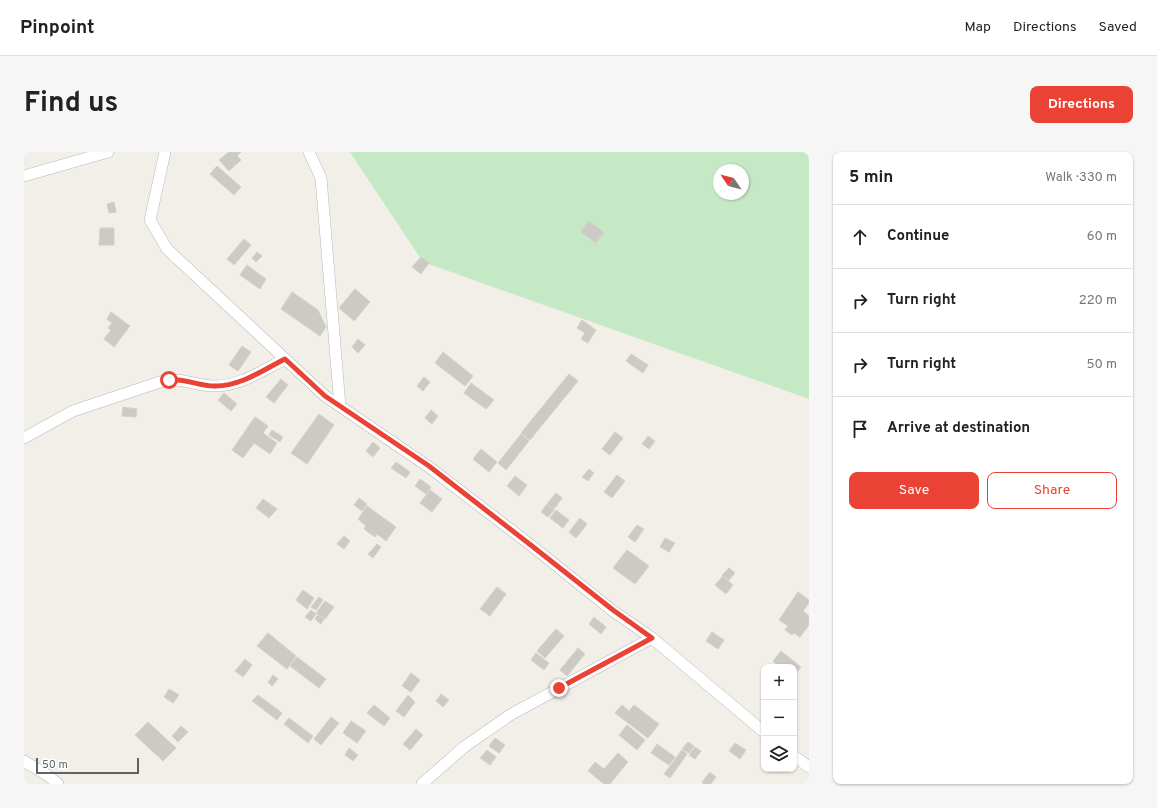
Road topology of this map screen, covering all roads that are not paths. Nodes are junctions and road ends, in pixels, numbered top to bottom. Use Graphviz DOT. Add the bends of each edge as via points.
graph roads {
  1 [pos="108,152"];
  2 [pos="165,152"];
  3 [pos="309,152"];
  4 [pos="24,176"];
  5 [pos="285,359"];
  6 [pos="340,406"];
  7 [pos="24,438"];
  8 [pos="652,638"];
  9 [pos="761,729"];
  10 [pos="797,758"];
  11 [pos="24,761"];
  12 [pos="809,767"];
  13 [pos="58,784"];
  14 [pos="422,784"];
  1 -- 4 [label="street"];
  2 -- 5 [label="street" via="150,220 153,226 167,249"];
  3 -- 6 [label="street" via="321,178"];
  5 -- 6 [label="street" via="325,396"];
  5 -- 7 [label="street" via="225,386 206,386 175,379 163,381 73,411"];
  6 -- 8 [label="street" via="429,466"];
  8 -- 9 [label="street"];
  8 -- 14 [label="street" via="510,715 464,747"];
  10 -- 12 [label="street"];
  11 -- 13 [label="street"];
}
